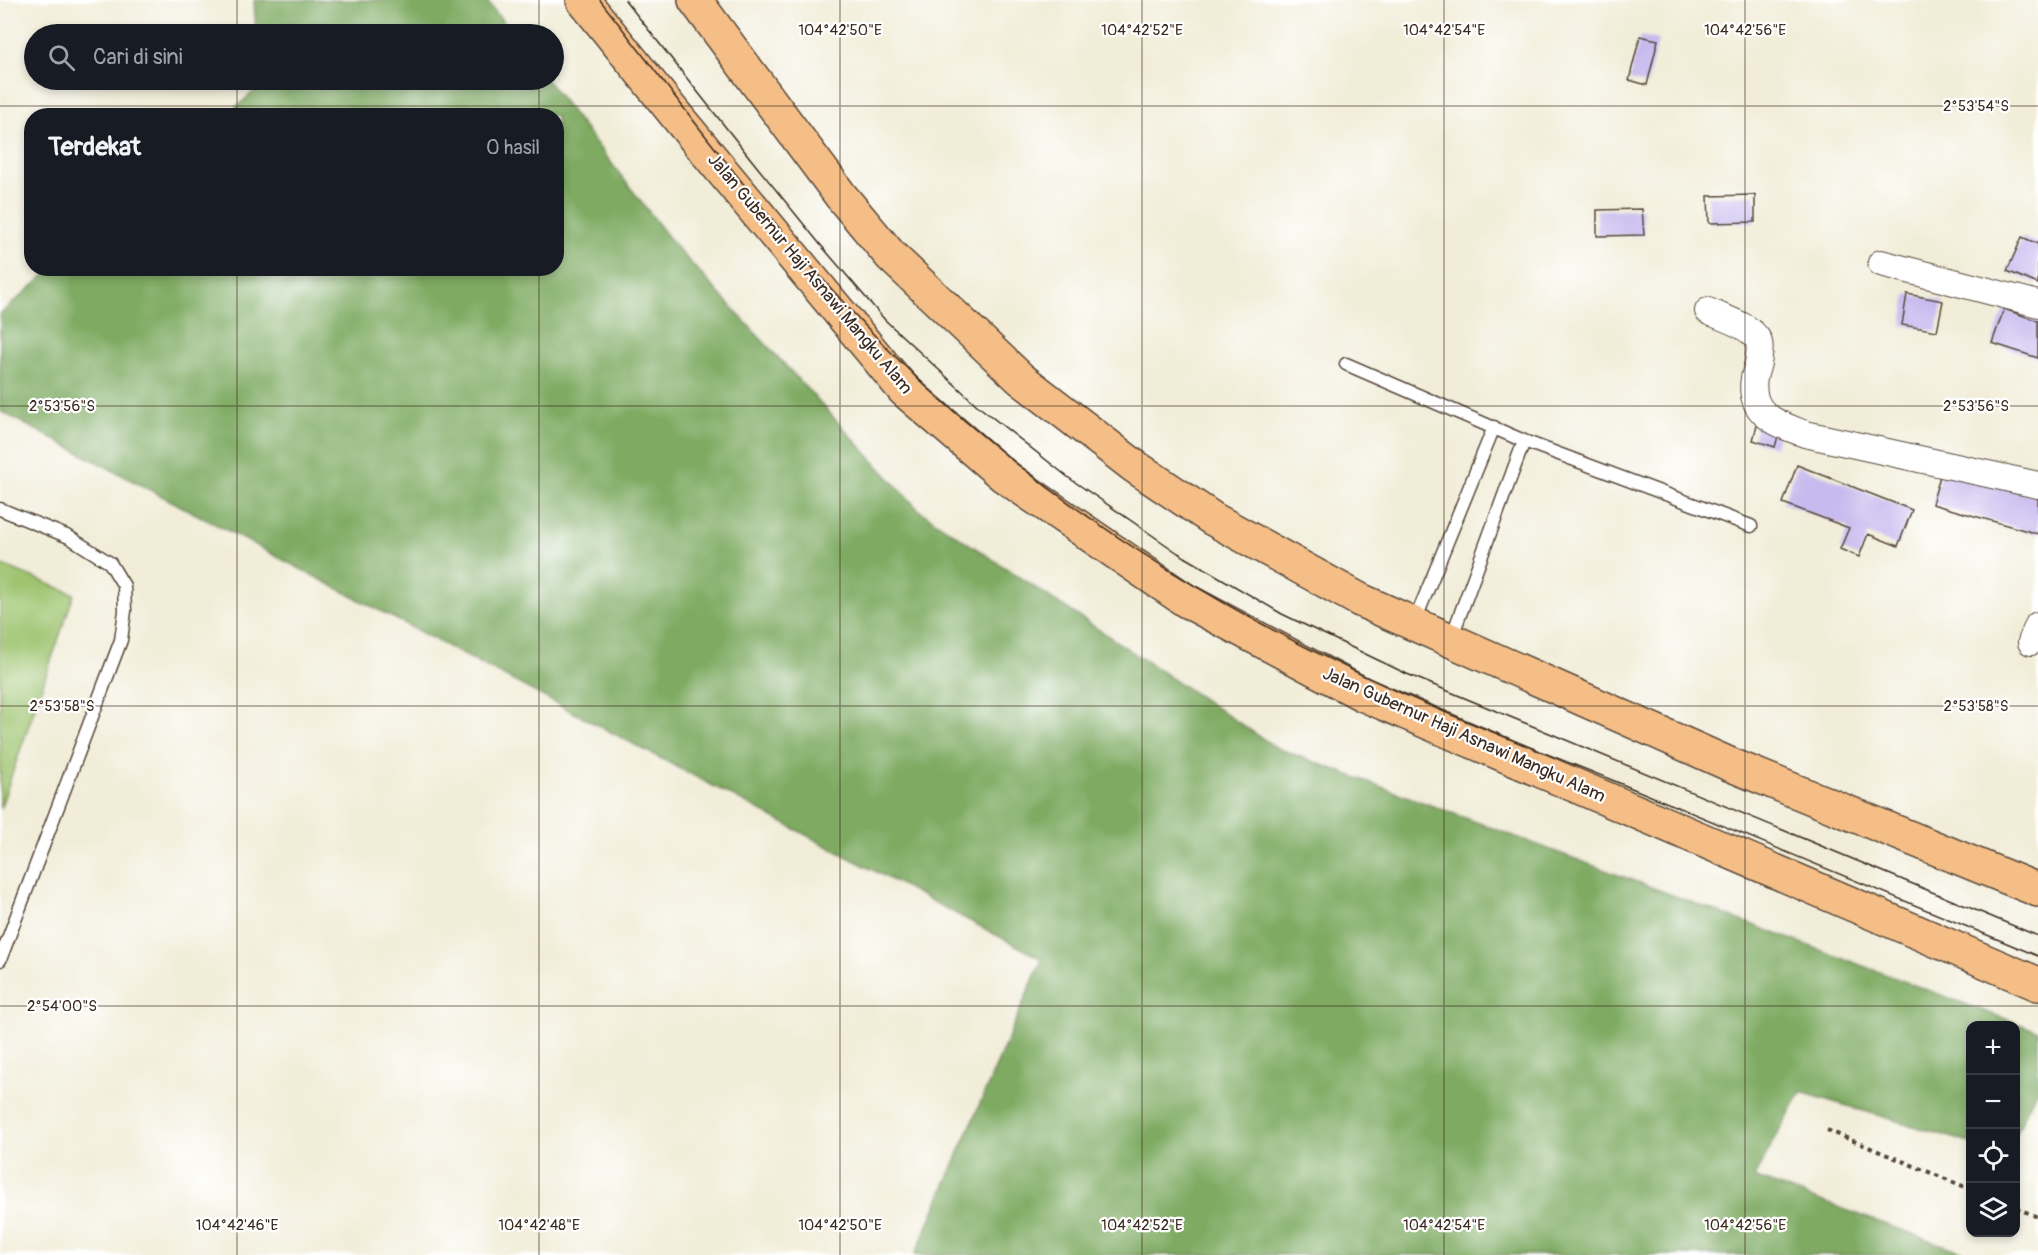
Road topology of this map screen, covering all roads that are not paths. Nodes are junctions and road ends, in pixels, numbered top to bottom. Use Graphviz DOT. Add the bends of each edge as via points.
graph roads {
  1 [pos="583,0"];
  2 [pos="695,0"];
  3 [pos="1881,263"];
  4 [pos="2038,304"];
  5 [pos="1708,311"];
  6 [pos="1347,364"];
  7 [pos="1494,428"];
  8 [pos="1524,441"];
  9 [pos="2038,485"];
  10 [pos="0,509"];
  11 [pos="1751,526"];
  12 [pos="1414,623"];
  13 [pos="1451,639"];
  14 [pos="2038,890"];
  15 [pos="0,960"];
  16 [pos="2038,984"];
  1 -- 16 [label="highway, Jalan Gubernur Haji Asnawi Mangku Alam" via="904,390 1004,476 1185,600 1362,694"];
  2 -- 12 [label="highway" via="891,256 1021,379 1134,466 1214,519 1359,600"];
  3 -- 4 [label="street"];
  5 -- 9 [label="street" via="1757,338 1760,347 1753,380 1755,398 1761,411 1774,423 1805,434"];
  6 -- 7 [label="lane"];
  7 -- 8 [label="lane"];
  7 -- 12 [label="lane"];
  8 -- 11 [label="lane"];
  8 -- 13 [label="lane"];
  10 -- 15 [label="lane" via="69,537 111,563 123,586 125,611 121,640"];
  12 -- 13 [label="highway"];
  13 -- 14 [label="highway" via="1729,764"];
}
